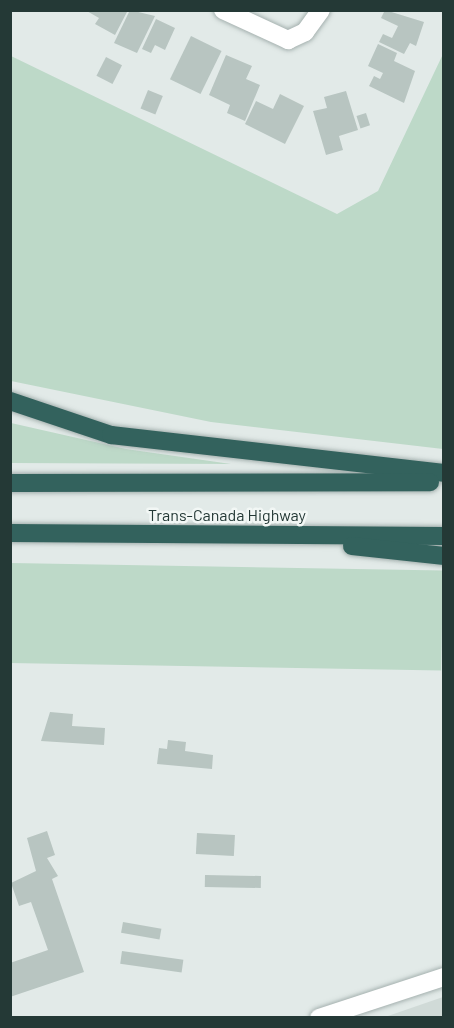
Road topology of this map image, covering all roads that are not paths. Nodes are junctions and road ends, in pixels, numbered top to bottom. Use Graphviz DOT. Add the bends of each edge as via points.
graph roads {
  1 [pos="223,10"];
  2 [pos="321,10"];
  3 [pos="10,401"];
  4 [pos="444,473"];
  5 [pos="444,482"];
  6 [pos="10,483"];
  7 [pos="10,533"];
  8 [pos="252,534"];
  9 [pos="444,536"];
  10 [pos="444,556"];
  11 [pos="444,977"];
  12 [pos="319,1017"];
  1 -- 2 [label="street" via="288,40 305,32"];
  3 -- 4 [label="highway" via="111,435"];
  5 -- 6 [label="highway, Trans-Canada Highway"];
  7 -- 8 [label="highway, Trans-Canada Highway"];
  8 -- 9 [label="highway, Trans-Canada Highway"];
  8 -- 10 [label="highway"];
  11 -- 12 [label="street"];
}
